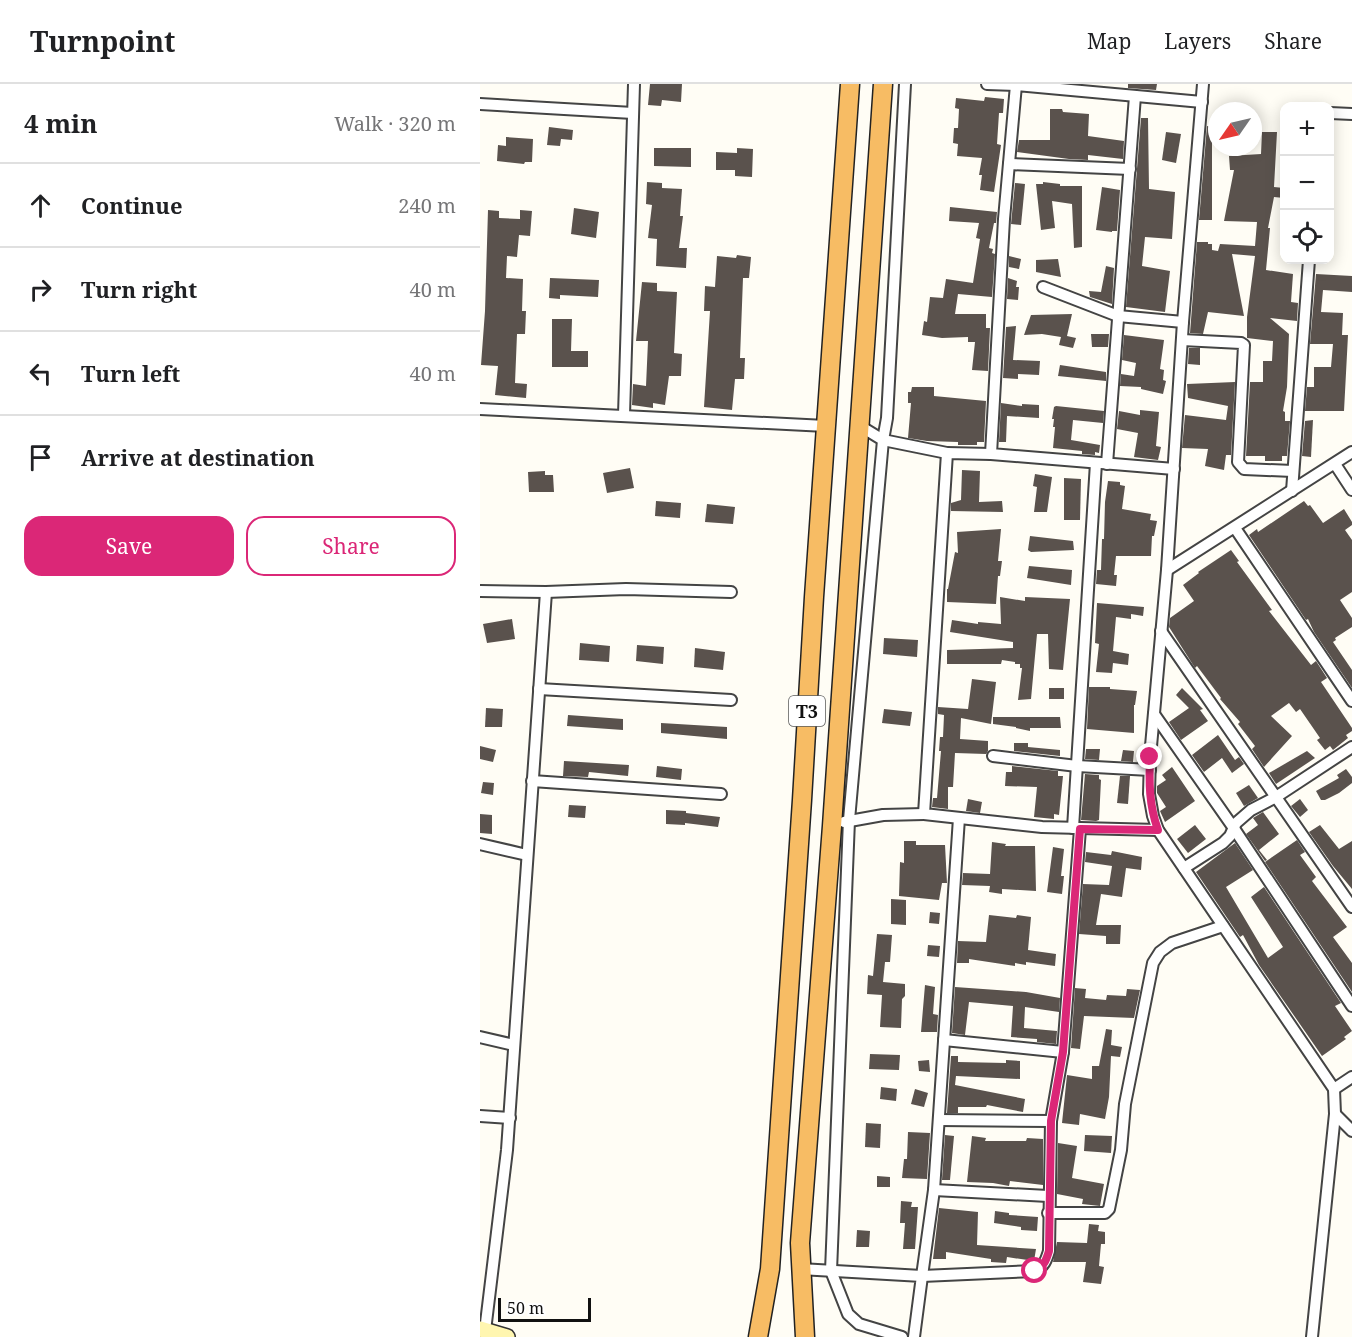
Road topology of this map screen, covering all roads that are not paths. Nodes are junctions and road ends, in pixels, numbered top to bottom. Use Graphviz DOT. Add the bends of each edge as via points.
graph roads {
  1 [pos="634,84"];
  2 [pos="850,84"];
  3 [pos="883,84"];
  4 [pos="905,84"];
  5 [pos="987,84"];
  6 [pos="1203,84"];
  7 [pos="1016,85"];
  8 [pos="1051,86"];
  9 [pos="1131,92"];
  10 [pos="1202,102"];
  11 [pos="480,104"];
  12 [pos="633,113"];
  13 [pos="1334,113"];
  14 [pos="1352,114"];
  15 [pos="1009,164"];
  16 [pos="1130,169"];
  17 [pos="1309,264"];
  18 [pos="1043,286"];
  19 [pos="1118,316"];
  20 [pos="1183,322"];
  21 [pos="1182,340"];
  22 [pos="480,409"];
  23 [pos="624,415"];
  24 [pos="826,426"];
  25 [pos="860,426"];
  26 [pos="883,440"];
  27 [pos="1352,452"];
  28 [pos="947,453"];
  29 [pos="990,454"];
  30 [pos="1102,463"];
  31 [pos="1335,464"];
  32 [pos="1174,469"];
  33 [pos="1293,471"];
  34 [pos="1352,490"];
  35 [pos="1292,491"];
  36 [pos="1235,528"];
  37 [pos="1167,570"];
  38 [pos="480,591"];
  39 [pos="546,592"];
  40 [pos="731,592"];
  41 [pos="1161,631"];
  42 [pos="539,689"];
  43 [pos="731,700"];
  44 [pos="1352,701"];
  45 [pos="1154,714"];
  46 [pos="1352,747"];
  47 [pos="993,756"];
  48 [pos="1077,766"];
  49 [pos="1150,770"];
  50 [pos="532,781"];
  51 [pos="722,794"];
  52 [pos="1276,797"];
  53 [pos="924,814"];
  54 [pos="959,818"];
  55 [pos="849,820"];
  56 [pos="832,826"];
  57 [pos="1233,827"];
  58 [pos="1077,828"];
  59 [pos="1158,830"];
  60 [pos="480,844"];
  61 [pos="527,855"];
  62 [pos="1184,868"];
  63 [pos="1352,907"];
  64 [pos="1223,926"];
  65 [pos="1352,1006"];
  66 [pos="480,1037"];
  67 [pos="944,1040"];
  68 [pos="514,1045"];
  69 [pos="1063,1052"];
  70 [pos="1352,1077"];
  71 [pos="1334,1089"];
  72 [pos="1335,1114"];
  73 [pos="480,1116"];
  74 [pos="510,1118"];
  75 [pos="939,1120"];
  76 [pos="1051,1121"];
  77 [pos="1352,1131"];
  78 [pos="934,1190"];
  79 [pos="1048,1196"];
  80 [pos="1048,1213"];
  81 [pos="800,1269"];
  82 [pos="831,1271"];
  83 [pos="922,1276"];
  84 [pos="483,1330"];
  85 [pos="507,1337"];
  86 [pos="758,1337"];
  87 [pos="805,1337"];
  88 [pos="902,1337"];
  89 [pos="914,1337"];
  90 [pos="1312,1337"];
  1 -- 12 [label="street"];
  2 -- 24 [label="highway, T3"];
  3 -- 25 [label="highway, T3"];
  4 -- 26 [label="street"];
  5 -- 7 [label="street"];
  6 -- 10 [label="street"];
  7 -- 8 [label="street"];
  7 -- 15 [label="street"];
  8 -- 9 [label="street"];
  9 -- 10 [label="street"];
  9 -- 16 [label="street"];
  10 -- 20 [label="street"];
  11 -- 12 [label="street"];
  12 -- 23 [label="street"];
  13 -- 14 [label="street"];
  15 -- 16 [label="street"];
  15 -- 29 [label="street"];
  16 -- 19 [label="street"];
  17 -- 33 [label="street"];
  18 -- 19 [label="street"];
  19 -- 20 [label="street"];
  19 -- 30 [label="street"];
  20 -- 21 [label="street"];
  21 -- 32 [label="street"];
  21 -- 33 [label="street" via="1244,345 1238,462 1244,469"];
  22 -- 23 [label="street"];
  23 -- 24 [label="street"];
  24 -- 86 [label="highway, T3" via="770,1269"];
  25 -- 26 [label="street"];
  25 -- 56 [label="highway, T3"];
  26 -- 28 [label="street"];
  26 -- 55 [label="street"];
  27 -- 31 [label="street"];
  28 -- 29 [label="street"];
  28 -- 53 [label="street"];
  29 -- 30 [label="street"];
  30 -- 32 [label="street"];
  30 -- 48 [label="street"];
  31 -- 34 [label="street"];
  31 -- 35 [label="street"];
  32 -- 37 [label="street"];
  33 -- 35 [label="street"];
  35 -- 36 [label="street"];
  36 -- 37 [label="street"];
  36 -- 44 [label="street"];
  37 -- 41 [label="street"];
  38 -- 39 [label="street"];
  39 -- 40 [label="street"];
  39 -- 42 [label="street"];
  41 -- 45 [label="street"];
  41 -- 52 [label="street"];
  42 -- 43 [label="street"];
  42 -- 50 [label="street"];
  45 -- 49 [label="street"];
  45 -- 57 [label="street"];
  46 -- 52 [label="street"];
  47 -- 48 [label="street"];
  48 -- 49 [label="street"];
  48 -- 58 [label="street"];
  49 -- 59 [label="street" via="1149,794"];
  50 -- 51 [label="street"];
  50 -- 61 [label="street"];
  52 -- 57 [label="street" via="1251,810"];
  52 -- 63 [label="street"];
  53 -- 54 [label="street"];
  53 -- 55 [label="street"];
  54 -- 58 [label="street"];
  54 -- 67 [label="street"];
  55 -- 56 [label="street"];
  55 -- 82 [label="street"];
  56 -- 81 [label="highway, T3"];
  57 -- 62 [label="street" via="1223,843"];
  57 -- 65 [label="street"];
  58 -- 59 [label="street"];
  58 -- 69 [label="street"];
  59 -- 62 [label="street"];
  60 -- 61 [label="street"];
  61 -- 68 [label="street"];
  62 -- 64 [label="street"];
  64 -- 71 [label="street"];
  64 -- 80 [label="street" via="1172,943 1153,963 1109,1209 1096,1214"];
  66 -- 68 [label="street"];
  67 -- 69 [label="street"];
  67 -- 75 [label="street"];
  68 -- 74 [label="street"];
  69 -- 76 [label="street"];
  70 -- 71 [label="street"];
  71 -- 72 [label="street"];
  72 -- 77 [label="street"];
  72 -- 90 [label="street"];
  73 -- 74 [label="street"];
  74 -- 84 [label="street"];
  75 -- 76 [label="street"];
  75 -- 78 [label="street"];
  76 -- 79 [label="street"];
  78 -- 79 [label="street"];
  78 -- 83 [label="street"];
  79 -- 80 [label="street"];
  80 -- 83 [label="street" via="1049,1251 1042,1267 1035,1271"];
  81 -- 82 [label="street"];
  81 -- 87 [label="highway, T3"];
  82 -- 83 [label="street"];
  82 -- 88 [label="street" via="848,1314 859,1324"];
  83 -- 89 [label="street"];
  84 -- 85 [label="main road"];
}
